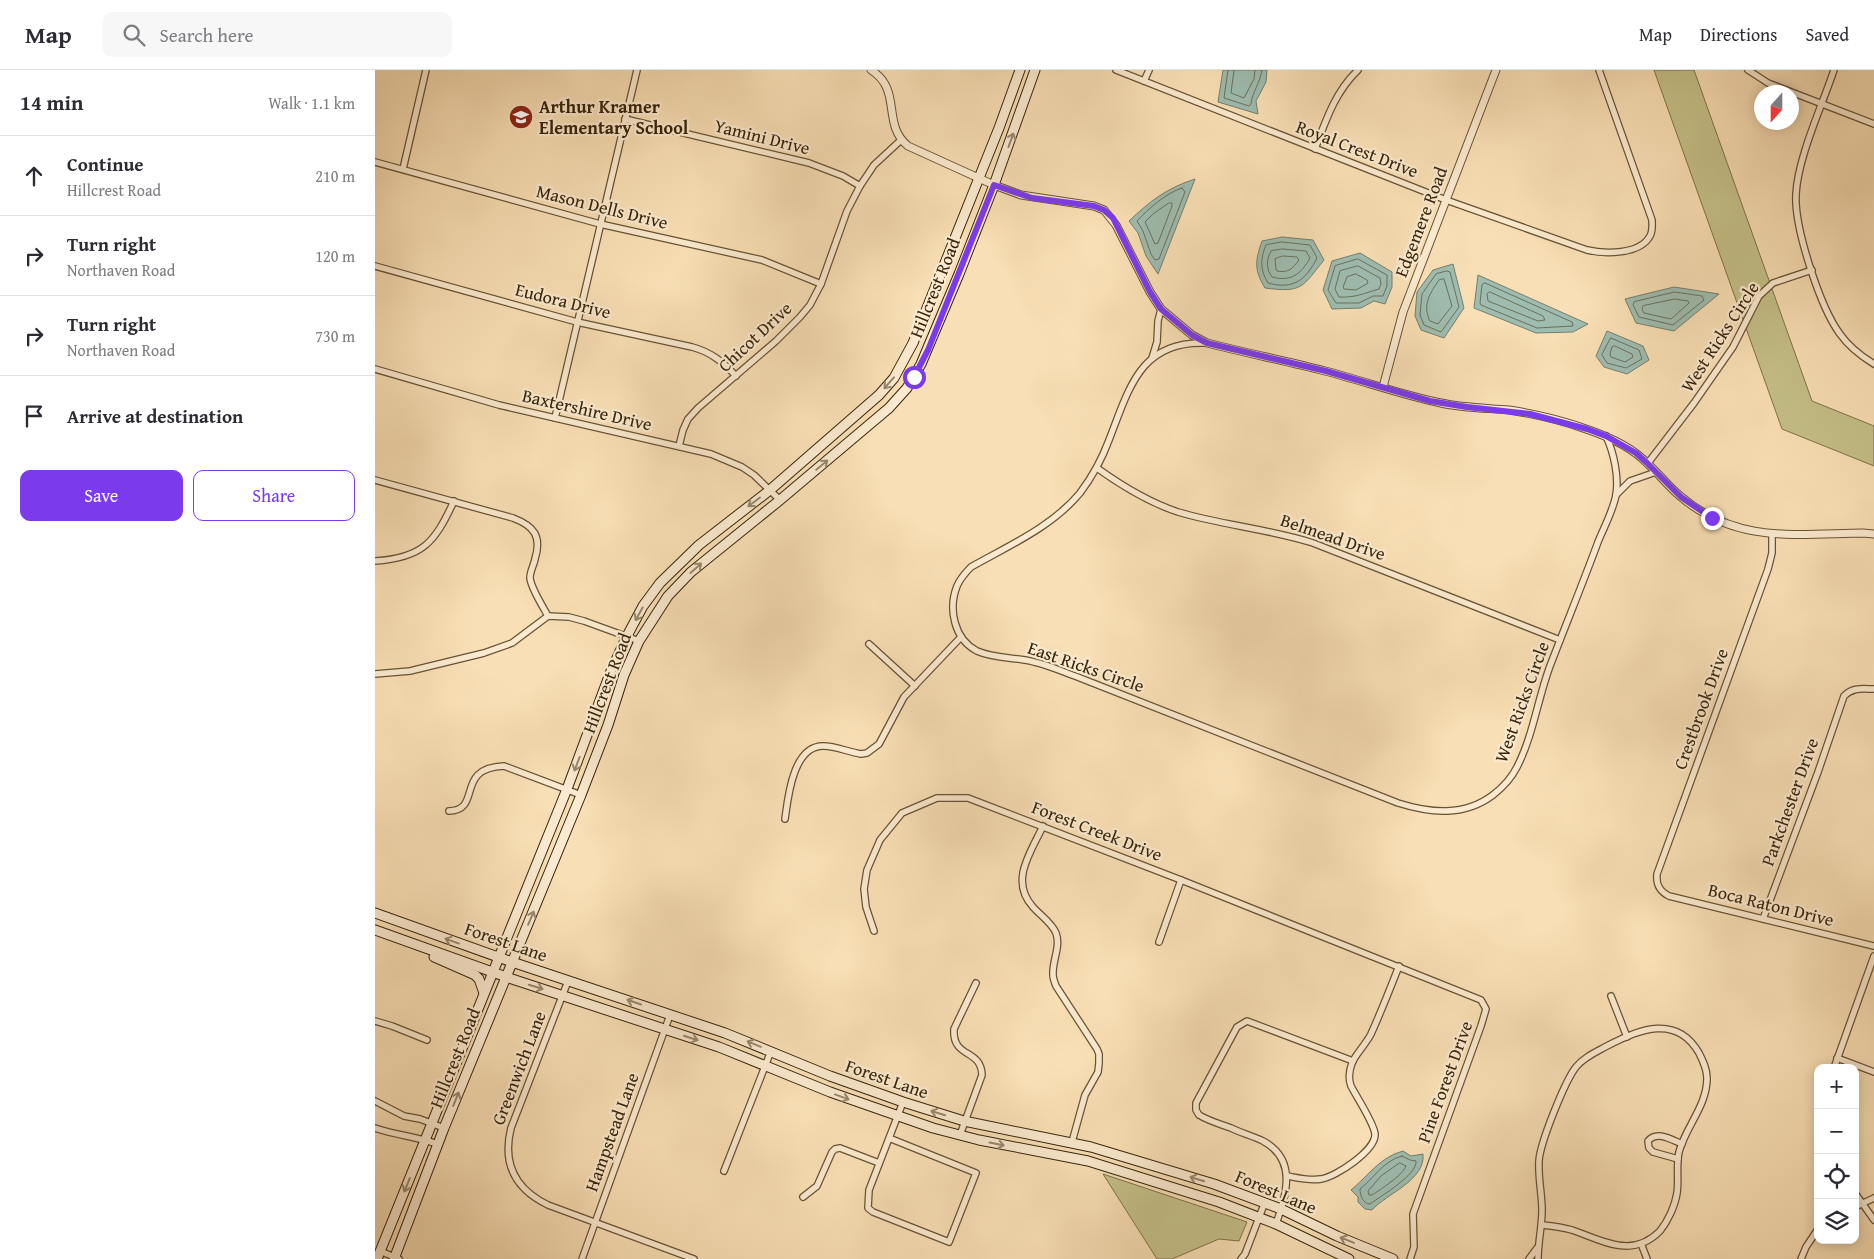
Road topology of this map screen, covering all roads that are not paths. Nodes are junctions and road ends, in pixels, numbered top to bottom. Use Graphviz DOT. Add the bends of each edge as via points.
graph roads {
  1 [pos="426,70"];
  2 [pos="637,70"];
  3 [pos="871,70"];
  4 [pos="1020,70"];
  5 [pos="1035,70"];
  6 [pos="1116,70"];
  7 [pos="1149,70"];
  8 [pos="1357,70"];
  9 [pos="1495,70"];
  10 [pos="1599,70"];
  11 [pos="1748,70"];
  12 [pos="1835,70"];
  13 [pos="1144,81"];
  14 [pos="1823,104"];
  15 [pos="625,119"];
  16 [pos="1874,124"];
  17 [pos="901,140"];
  18 [pos="1315,149"];
  19 [pos="375,162"];
  20 [pos="403,169"];
  21 [pos="979,179"];
  22 [pos="994,185"];
  23 [pos="860,186"];
  24 [pos="1446,200"];
  25 [pos="600,224"];
  26 [pos="375,266"];
  27 [pos="1812,270"];
  28 [pos="821,284"];
  29 [pos="1161,309"];
  30 [pos="577,322"];
  31 [pos="1207,343"];
  32 [pos="1151,358"];
  33 [pos="1874,364"];
  34 [pos="375,369"];
  35 [pos="737,376"];
  36 [pos="1383,387"];
  37 [pos="555,418"];
  38 [pos="1606,436"];
  39 [pos="679,446"];
  40 [pos="1647,463"];
  41 [pos="1097,468"];
  42 [pos="1656,472"];
  43 [pos="375,480"];
  44 [pos="770,490"];
  45 [pos="1616,495"];
  46 [pos="781,500"];
  47 [pos="454,501"];
  48 [pos="1772,534"];
  49 [pos="1874,534"];
  50 [pos="375,560"];
  51 [pos="548,616"];
  52 [pos="627,636"];
  53 [pos="961,637"];
  54 [pos="1560,640"];
  55 [pos="639,641"];
  56 [pos="869,644"];
  57 [pos="375,674"];
  58 [pos="915,686"];
  59 [pos="1874,689"];
  60 [pos="1262,749"];
  61 [pos="567,789"];
  62 [pos="581,795"];
  63 [pos="449,811"];
  64 [pos="785,819"];
  65 [pos="1043,826"];
  66 [pos="1181,880"];
  67 [pos="1662,891"];
  68 [pos="375,913"];
  69 [pos="1763,919"];
  70 [pos="375,930"];
  71 [pos="874,931"];
  72 [pos="1159,942"];
  73 [pos="415,944"];
  74 [pos="1874,946"];
  75 [pos="1874,956"];
  76 [pos="498,957"];
  77 [pos="512,962"];
  78 [pos="1399,966"];
  79 [pos="493,972"];
  80 [pos="505,977"];
  81 [pos="568,980"];
  82 [pos="976,983"];
  83 [pos="484,993"];
  84 [pos="563,995"];
  85 [pos="1611,996"];
  86 [pos="670,1015"];
  87 [pos="375,1021"];
  88 [pos="665,1029"];
  89 [pos="1627,1036"];
  90 [pos="427,1040"];
  91 [pos="771,1051"];
  92 [pos="1837,1058"];
  93 [pos="1353,1061"];
  94 [pos="1835,1064"];
  95 [pos="766,1065"];
  96 [pos="1874,1072"];
  97 [pos="375,1101"];
  98 [pos="903,1102"];
  99 [pos="897,1116"];
  100 [pos="964,1121"];
  101 [pos="432,1123"];
  102 [pos="375,1128"];
  103 [pos="444,1128"];
  104 [pos="960,1135"];
  105 [pos="889,1138"];
  106 [pos="426,1140"];
  107 [pos="1072,1142"];
  108 [pos="438,1144"];
  109 [pos="1682,1144"];
  110 [pos="1091,1146"];
  111 [pos="1678,1159"];
  112 [pos="1088,1161"];
  113 [pos="879,1163"];
  114 [pos="724,1171"];
  115 [pos="1287,1176"];
  116 [pos="803,1197"];
  117 [pos="1874,1198"];
  118 [pos="1859,1199"];
  119 [pos="1265,1202"];
  120 [pos="1862,1203"];
  121 [pos="1859,1205"];
  122 [pos="1281,1209"];
  123 [pos="1258,1217"];
  124 [pos="1874,1220"];
  125 [pos="595,1222"];
  126 [pos="1275,1224"];
  127 [pos="1542,1225"];
  128 [pos="1814,1235"];
  129 [pos="1642,1246"];
  130 [pos="1538,1247"];
  131 [pos="378,1255"];
  132 [pos="1243,1256"];
  133 [pos="1333,1256"];
  134 [pos="396,1258"];
  135 [pos="582,1259"];
  136 [pos="694,1259"];
  137 [pos="1349,1259"];
  138 [pos="1393,1259"];
  139 [pos="1410,1259"];
  140 [pos="1529,1259"];
  141 [pos="1539,1259"];
  142 [pos="1647,1259"];
  143 [pos="1801,1259"];
  1 -- 20 [label="street"];
  2 -- 15 [label="street"];
  3 -- 17 [label="street" via="887,86 894,125"];
  4 -- 21 [label="main road, Hillcrest Road"];
  22 -- 5 [label="main road, Hillcrest Road, one-way"];
  6 -- 13 [label="street, Royal Crest Drive"];
  7 -- 13 [label="street"];
  8 -- 18 [label="street" via="1343,86"];
  9 -- 24 [label="street, Edgemere Road"];
  10 -- 24 [label="street, Royal Crest Drive" via="1652,220 1652,230 1646,242 1621,252 1596,252"];
  11 -- 14 [label="street" via="1768,83"];
  12 -- 14 [label="street"];
  13 -- 18 [label="street, Royal Crest Drive"];
  14 -- 16 [label="street"];
  14 -- 27 [label="street" via="1805,153 1796,193 1801,238"];
  15 -- 23 [label="street, Yamini Drive" via="809,163"];
  15 -- 25 [label="street"];
  17 -- 21 [label="street" via="919,152"];
  17 -- 23 [label="street, Chicot Drive" via="875,165"];
  18 -- 24 [label="street, Royal Crest Drive"];
  19 -- 20 [label="street, Mason Dells Drive"];
  20 -- 25 [label="street, Mason Dells Drive"];
  21 -- 22 [label="street"];
  21 -- 44 [label="main road, Hillcrest Road, one-way" via="913,343 894,378 879,395"];
  22 -- 29 [label="street" via="1021,195 1104,210 1117,225"];
  46 -- 22 [label="main road, Hillcrest Road, one-way" via="889,408 914,377"];
  23 -- 28 [label="street, Chicot Drive"];
  24 -- 36 [label="street, Edgemere Road" via="1403,312"];
  25 -- 28 [label="street, Mason Dells Drive" via="763,260"];
  25 -- 30 [label="street"];
  26 -- 30 [label="street, Eudora Drive"];
  27 -- 33 [label="street" via="1840,335 1856,352"];
  27 -- 40 [label="street, West Ricks Circle" via="1773,283 1759,296 1733,347 1695,404"];
  28 -- 35 [label="street, Chicot Drive" via="801,317"];
  29 -- 31 [label="street"];
  29 -- 32 [label="street" via="1157,342"];
  30 -- 35 [label="street, Eudora Drive" via="702,350 721,360"];
  30 -- 37 [label="street"];
  31 -- 32 [label="street" via="1179,344"];
  31 -- 36 [label="street"];
  32 -- 41 [label="street" via="1126,396"];
  34 -- 37 [label="street, Baxtershire Drive"];
  35 -- 39 [label="street, Chicot Drive" via="688,419"];
  36 -- 38 [label="street" via="1451,405 1530,414"];
  37 -- 39 [label="street, Baxtershire Drive"];
  38 -- 40 [label="street"];
  38 -- 45 [label="street, West Ricks Circle" via="1614,460"];
  39 -- 44 [label="street, Baxtershire Drive" via="742,466"];
  40 -- 42 [label="street"];
  41 -- 53 [label="street" via="1063,510 1043,526 971,567 963,576 953,602 953,614"];
  41 -- 54 [label="street, Belmead Drive" via="1156,504 1313,543"];
  42 -- 45 [label="street, West Ricks Circle" via="1631,481"];
  42 -- 48 [label="street" via="1681,497 1712,518 1743,530"];
  43 -- 47 [label="street"];
  44 -- 46 [label="street, Baxtershire Drive"];
  44 -- 52 [label="main road, Hillcrest Road, one-way" via="683,559 643,606"];
  45 -- 54 [label="street, West Ricks Circle"];
  55 -- 46 [label="main road, Hillcrest Road, one-way" via="669,596 691,572"];
  47 -- 50 [label="street" via="439,533 427,545 409,554"];
  47 -- 51 [label="street" via="523,521 535,531 538,548 530,580"];
  48 -- 49 [label="street"];
  48 -- 67 [label="street, Crestbrook Drive" via="1769,568 1657,874 1657,884"];
  51 -- 52 [label="street" via="585,621"];
  51 -- 57 [label="street" via="512,643 484,653 410,671"];
  52 -- 55 [label="street"];
  52 -- 61 [label="main road, Hillcrest Road, one-way"];
  53 -- 58 [label="street"];
  53 -- 60 [label="street, East Ricks Circle" via="982,653 1035,662"];
  54 -- 60 [label="street, West Ricks Circle" via="1517,768 1494,795 1477,804 1437,812 1416,808"];
  55 -- 62 [label="main road, Hillcrest Road"];
  56 -- 58 [label="street"];
  58 -- 64 [label="street" via="904,697 874,749 861,754 820,746 805,754 790,786"];
  59 -- 69 [label="street, Parkchester Drive" via="1850,690 1845,696"];
  61 -- 62 [label="street"];
  61 -- 63 [label="street" via="504,766 493,767 478,774 465,807"];
  61 -- 76 [label="main road, Hillcrest Road"];
  77 -- 62 [label="main road, Hillcrest Road, one-way"];
  65 -- 66 [label="street, Forest Creek Drive"];
  65 -- 71 [label="street, Forest Creek Drive" via="968,798 937,798 902,813 880,840 867,870 866,907"];
  65 -- 107 [label="street" via="1022,871 1023,891 1055,933 1057,949 1053,975 1056,986 1097,1049 1099,1063 1098,1072 1085,1096"];
  66 -- 72 [label="street"];
  66 -- 78 [label="street, Forest Creek Drive"];
  67 -- 69 [label="street, Boca Raton Drive" via="1669,896"];
  76 -- 68 [label="main road, Forest Lane, one-way"];
  69 -- 74 [label="street, Boca Raton Drive"];
  70 -- 73 [label="main road, Forest Lane"];
  73 -- 79 [label="main road, Forest Lane"];
  73 -- 83 [label="main road" via="432,956 475,975"];
  75 -- 92 [label="street"];
  76 -- 77 [label="main road, Forest Lane"];
  76 -- 79 [label="main road, Hillcrest Road"];
  77 -- 80 [label="main road, Hillcrest Road"];
  77 -- 81 [label="main road, Forest Lane"];
  78 -- 93 [label="street" via="1372,1032"];
  78 -- 139 [label="street, Pine Forest Drive" via="1478,998 1485,1009 1413,1214"];
  79 -- 80 [label="main road, Forest Lane"];
  79 -- 83 [label="main road, Hillcrest Road"];
  80 -- 84 [label="main road, Forest Lane, one-way"];
  103 -- 80 [label="main road, Hillcrest Road, one-way"];
  81 -- 84 [label="street, Greenwich Lane"];
  86 -- 81 [label="main road, Forest Lane, one-way"];
  82 -- 100 [label="street" via="953,1037 957,1047 978,1061 981,1067"];
  83 -- 101 [label="main road, Hillcrest Road"];
  84 -- 88 [label="main road, Forest Lane"];
  84 -- 125 [label="street, Greenwich Lane" via="511,1128 508,1153 515,1178 524,1190"];
  85 -- 89 [label="street"];
  86 -- 88 [label="street, Hampstead Lane"];
  91 -- 86 [label="main road, Forest Lane, one-way"];
  87 -- 90 [label="street"];
  88 -- 95 [label="main road, Forest Lane, one-way"];
  88 -- 125 [label="street, Hampstead Lane"];
  89 -- 109 [label="street" via="1646,1028 1674,1030 1689,1039 1706,1068 1706,1085 1698,1113"];
  89 -- 127 [label="street" via="1584,1060 1567,1081 1540,1155"];
  91 -- 95 [label="street"];
  91 -- 98 [label="main road, Forest Lane"];
  92 -- 94 [label="street"];
  92 -- 96 [label="street"];
  93 -- 115 [label="street" via="1348,1079 1373,1128 1373,1144 1333,1176 1317,1180"];
  93 -- 115 [label="street" via="1252,1022 1247,1021 1237,1027 1196,1103 1196,1110 1205,1119 1263,1141 1273,1148 1280,1155"];
  95 -- 99 [label="main road, Forest Lane, one-way"];
  95 -- 114 [label="street"];
  97 -- 101 [label="street" via="404,1116"];
  98 -- 99 [label="street"];
  100 -- 98 [label="main road, Forest Lane, one-way"];
  99 -- 104 [label="main road, Forest Lane"];
  99 -- 105 [label="street"];
  100 -- 104 [label="street"];
  100 -- 107 [label="main road, Forest Lane"];
  101 -- 103 [label="street"];
  101 -- 106 [label="main road, Hillcrest Road"];
  102 -- 106 [label="street"];
  103 -- 108 [label="main road, Hillcrest Road"];
  104 -- 112 [label="main road, Forest Lane, one-way"];
  105 -- 113 [label="street"];
  105 -- 113 [label="street" via="976,1173 949,1242 868,1208 868,1194"];
  106 -- 108 [label="street"];
  106 -- 131 [label="main road, Hillcrest Road, one-way"];
  107 -- 110 [label="main road, Forest Lane"];
  108 -- 134 [label="main road, Hillcrest Road"];
  109 -- 111 [label="street"];
  109 -- 111 [label="street" via="1658,1135 1649,1141 1651,1150"];
  110 -- 112 [label="main road"];
  119 -- 110 [label="main road, Forest Lane, one-way"];
  111 -- 129 [label="street" via="1677,1194 1671,1212 1655,1238"];
  112 -- 123 [label="main road, Forest Lane"];
  113 -- 116 [label="street" via="835,1149 817,1186"];
  115 -- 122 [label="street"];
  117 -- 120 [label="street"];
  118 -- 120 [label="street"];
  119 -- 122 [label="main road, Forest Lane"];
  119 -- 123 [label="street"];
  120 -- 121 [label="street"];
  120 -- 124 [label="street"];
  122 -- 126 [label="street"];
  138 -- 122 [label="main road, Forest Lane, one-way"];
  123 -- 126 [label="main road, Forest Lane"];
  123 -- 132 [label="street"];
  125 -- 135 [label="street, Hampstead Lane"];
  125 -- 136 [label="street, Greenwich Lane"];
  126 -- 133 [label="main road, Forest Lane"];
  127 -- 129 [label="street" via="1567,1229 1618,1248"];
  127 -- 130 [label="street"];
  128 -- 143 [label="street"];
  129 -- 142 [label="street"];
  130 -- 140 [label="street"];
  130 -- 141 [label="street"];
  131 -- 134 [label="street"];
  133 -- 137 [label="main road, Forest Lane"];
}
